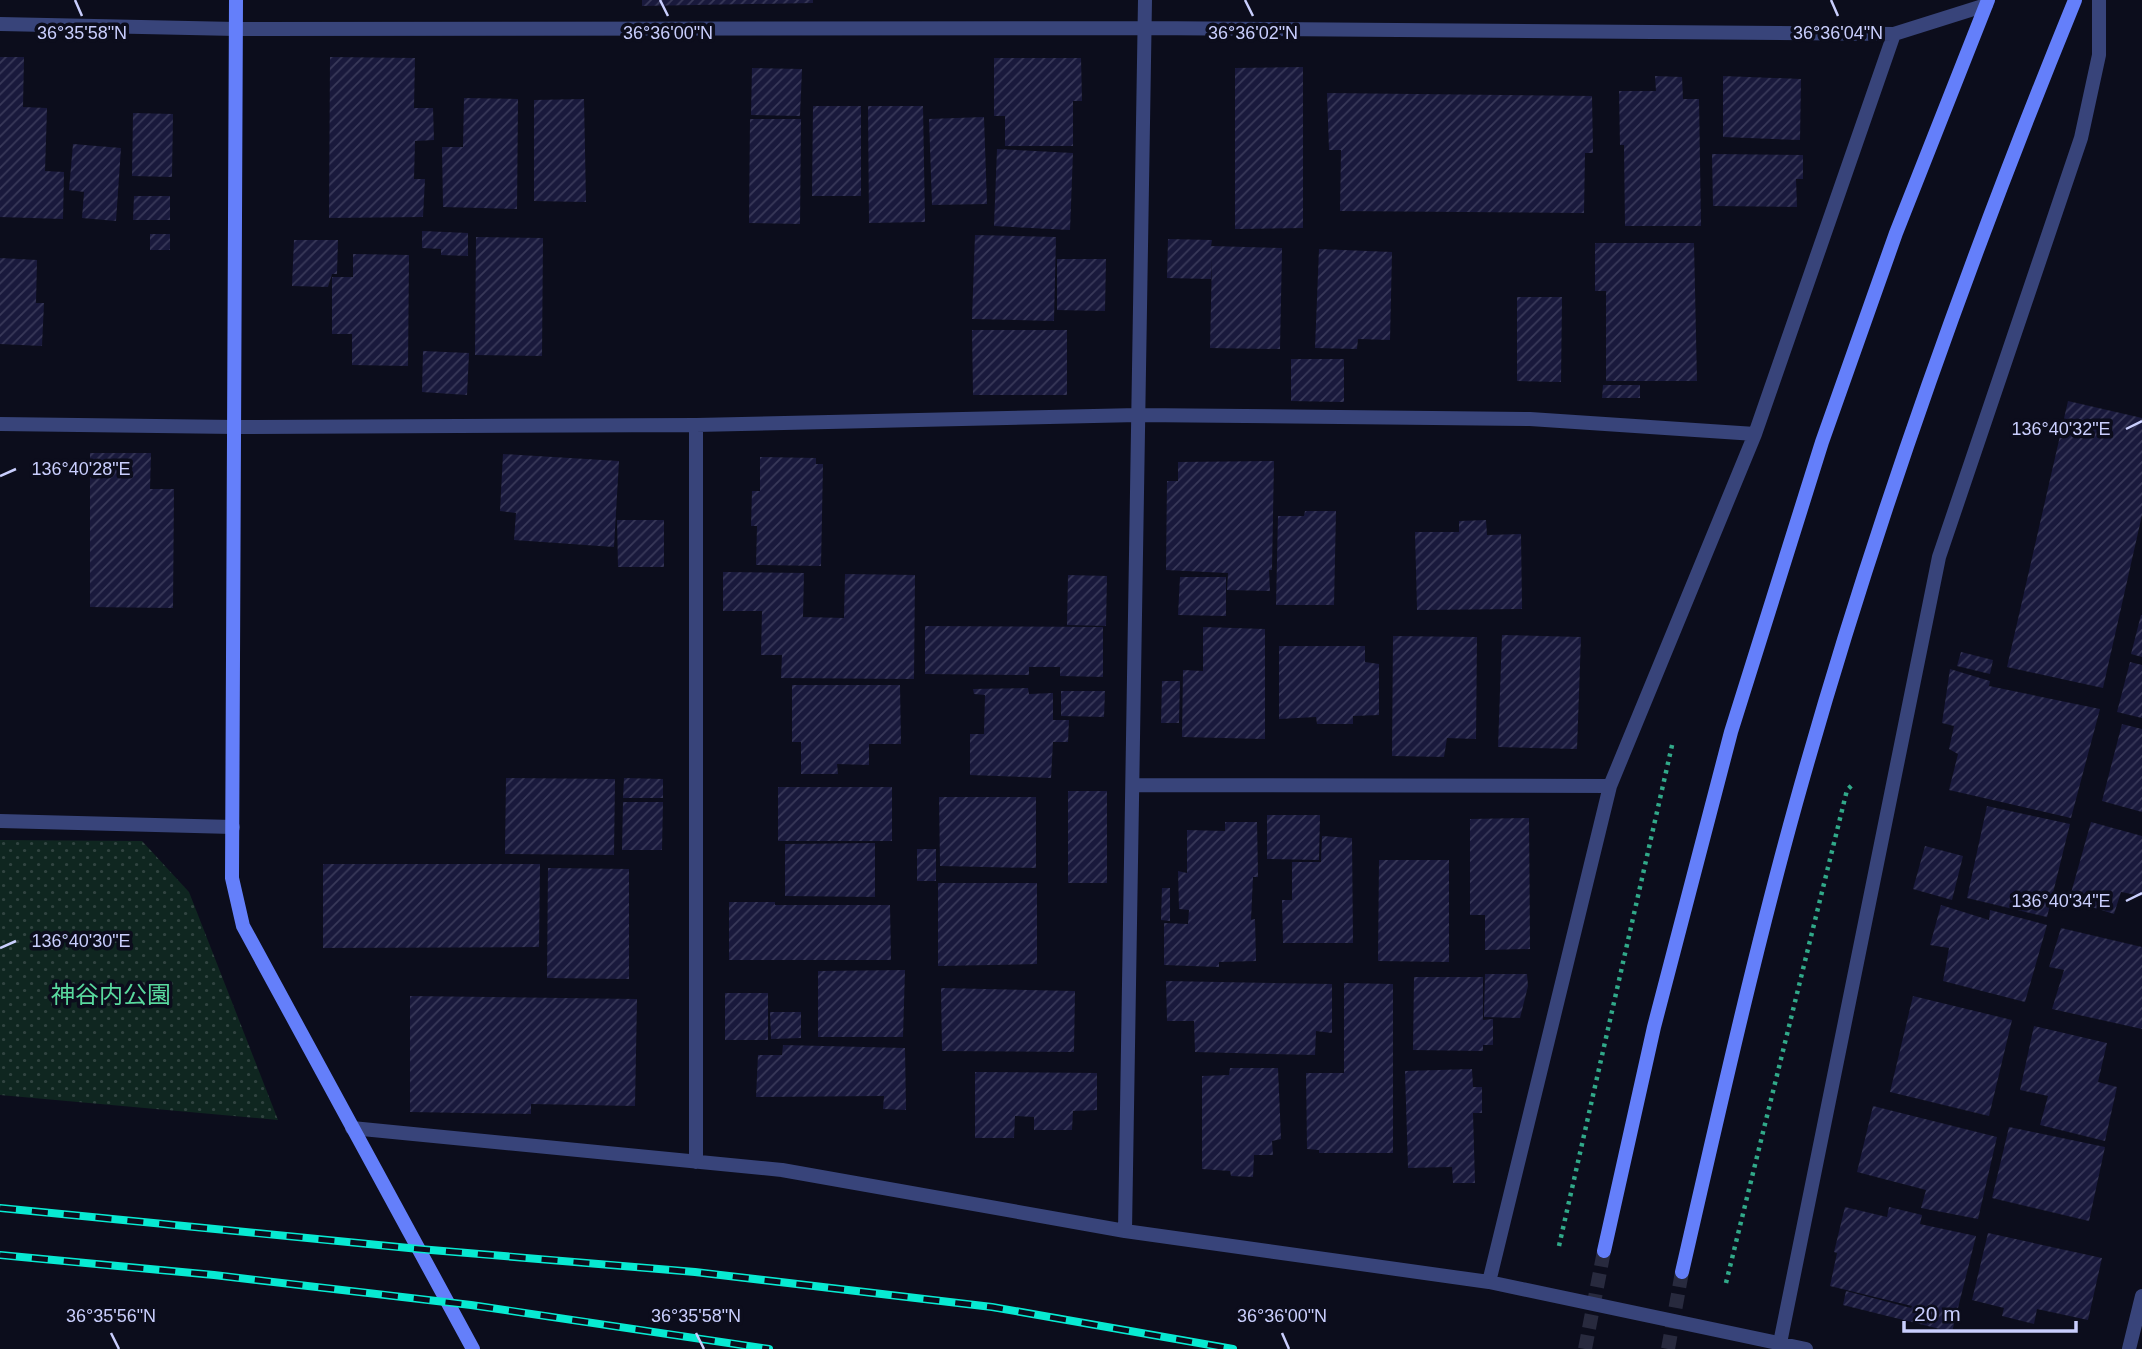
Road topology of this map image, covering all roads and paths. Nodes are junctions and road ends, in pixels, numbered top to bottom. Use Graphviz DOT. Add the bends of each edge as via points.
graph roads {
  1 [pos="236,0"];
  2 [pos="1144,0"];
  3 [pos="2075,0"];
  4 [pos="2099,0"];
  5 [pos="1987,3"];
  6 [pos="0,24"];
  7 [pos="1145,28"];
  8 [pos="236,29"];
  9 [pos="1894,34"];
  10 [pos="1138,415"];
  11 [pos="0,424"];
  12 [pos="696,425"];
  13 [pos="235,427"];
  14 [pos="1755,434"];
  15 [pos="1674,737"];
  16 [pos="1856,781"];
  17 [pos="1133,785"];
  18 [pos="1610,786"];
  19 [pos="0,821"];
  20 [pos="233,827"];
  21 [pos="352,1128"];
  22 [pos="696,1162"];
  23 [pos="1125,1231"];
  24 [pos="1559,1246"];
  25 [pos="1604,1251"];
  26 [pos="1682,1272"];
  27 [pos="1489,1282"];
  28 [pos="1726,1283"];
  29 [pos="2142,1296"];
  30 [pos="1780,1343"];
  31 [pos="474,1349"];
  32 [pos="1806,1349"];
  33 [pos="2129,1349"];
  1 -- 8 [label="street"];
  2 -- 7 [label="street"];
  3 -- 26 [label="street" via="2020,134 1880,523 1796,804"];
  4 -- 30 [label="street" via="2099,55 2081,138 1939,557"];
  5 -- 9 [label="street"];
  5 -- 25 [label="street" via="1896,233 1822,442 1731,733 1654,1027"];
  6 -- 8 [label="street"];
  7 -- 8 [label="street"];
  7 -- 9 [label="street"];
  7 -- 10 [label="street"];
  8 -- 13 [label="street"];
  9 -- 14 [label="street"];
  10 -- 12 [label="street"];
  10 -- 14 [label="street" via="1530,419"];
  10 -- 17 [label="street"];
  11 -- 13 [label="street"];
  12 -- 13 [label="street"];
  12 -- 22 [label="street"];
  13 -- 20 [label="street"];
  14 -- 18 [label="street"];
  15 -- 24 [label="path"];
  16 -- 28 [label="path" via="1847,790"];
  17 -- 18 [label="street"];
  17 -- 23 [label="street"];
  18 -- 27 [label="street"];
  19 -- 20 [label="street"];
  20 -- 21 [label="street" via="232,878 243,926"];
  21 -- 22 [label="street"];
  21 -- 31 [label="street"];
  22 -- 23 [label="street" via="782,1170"];
  23 -- 27 [label="street"];
  27 -- 30 [label="street"];
  29 -- 33 [label="street"];
  30 -- 32 [label="street"];
}
